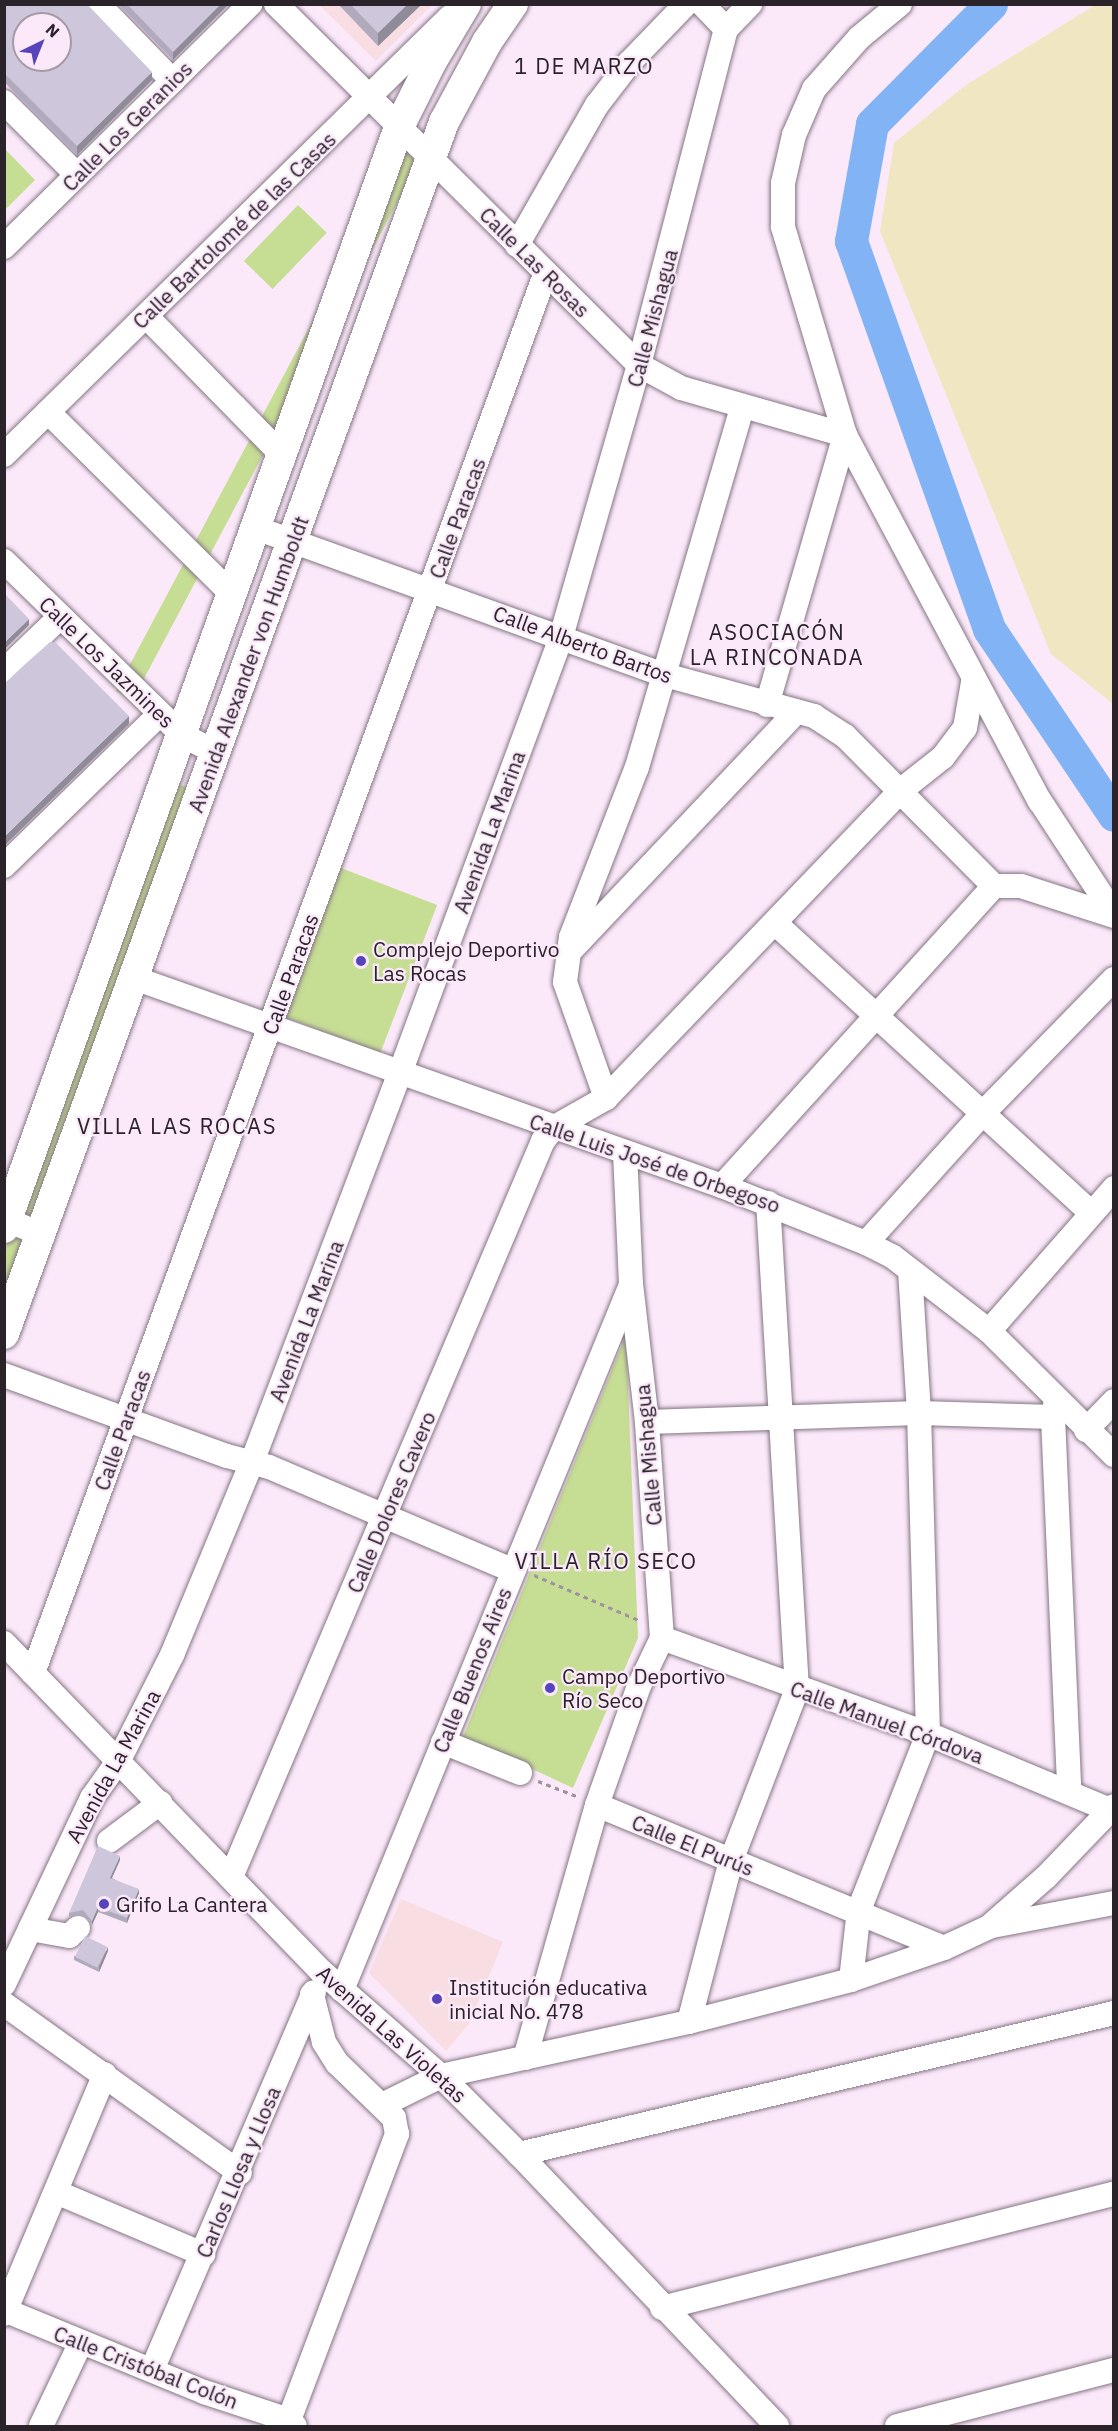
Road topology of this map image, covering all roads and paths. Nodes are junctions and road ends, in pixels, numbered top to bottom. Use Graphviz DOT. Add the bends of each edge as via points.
graph roads {
  1 [pos="98,4"];
  2 [pos="250,4"];
  3 [pos="276,4"];
  4 [pos="462,4"];
  5 [pos="466,4"];
  6 [pos="513,4"];
  7 [pos="686,4"];
  8 [pos="702,4"];
  9 [pos="750,4"];
  10 [pos="900,4"];
  11 [pos="726,30"];
  12 [pos="173,81"];
  13 [pos="369,98"];
  14 [pos="4,102"];
  15 [pos="399,127"];
  16 [pos="432,156"];
  17 [pos="77,175"];
  18 [pos="518,245"];
  19 [pos="4,247"];
  20 [pos="545,275"];
  21 [pos="146,316"];
  22 [pos="639,366"];
  23 [pos="742,407"];
  24 [pos="48,412"];
  25 [pos="844,435"];
  26 [pos="4,455"];
  27 [pos="282,455"];
  28 [pos="256,528"];
  29 [pos="293,541"];
  30 [pos="4,561"];
  31 [pos="430,589"];
  32 [pos="232,594"];
  33 [pos="60,617"];
  34 [pos="561,637"];
  35 [pos="4,671"];
  36 [pos="665,675"];
  37 [pos="974,682"];
  38 [pos="767,705"];
  39 [pos="796,712"];
  40 [pos="160,714"];
  41 [pos="182,735"];
  42 [pos="216,752"];
  43 [pos="900,791"];
  44 [pos="4,866"];
  45 [pos="994,886"];
  46 [pos="1113,915"];
  47 [pos="776,924"];
  48 [pos="569,952"];
  49 [pos="134,978"];
  50 [pos="1113,979"];
  51 [pos="878,1017"];
  52 [pos="271,1026"];
  53 [pos="400,1073"];
  54 [pos="606,1098"];
  55 [pos="984,1112"];
  56 [pos="553,1128"];
  57 [pos="625,1154"];
  58 [pos="722,1186"];
  59 [pos="1113,1188"];
  60 [pos="768,1203"];
  61 [pos="1091,1213"];
  62 [pos="5,1223"];
  63 [pos="41,1233"];
  64 [pos="866,1243"];
  65 [pos="909,1271"];
  66 [pos="631,1284"];
  67 [pos="989,1331"];
  68 [pos="4,1334"];
  69 [pos="4,1374"];
  70 [pos="1113,1401"];
  71 [pos="1054,1408"];
  72 [pos="920,1413"];
  73 [pos="783,1416"];
  74 [pos="126,1420"];
  75 [pos="646,1422"];
  76 [pos="1086,1430"];
  77 [pos="1113,1455"];
  78 [pos="252,1462"];
  79 [pos="385,1516"];
  80 [pos="512,1570"];
  81 [pos="662,1638"];
  82 [pos="4,1643"];
  83 [pos="33,1673"];
  84 [pos="797,1689"];
  85 [pos="928,1734"];
  86 [pos="442,1742"];
  87 [pos="119,1760"];
  88 [pos="520,1773"];
  89 [pos="1069,1790"];
  90 [pos="160,1803"];
  91 [pos="597,1805"];
  92 [pos="1112,1808"];
  93 [pos="81,1819"];
  94 [pos="731,1861"];
  95 [pos="231,1877"];
  96 [pos="1113,1903"];
  97 [pos="859,1910"];
  98 [pos="989,1927"];
  99 [pos="78,1928"];
  100 [pos="30,1929"];
  101 [pos="944,1948"];
  102 [pos="322,1972"];
  103 [pos="851,1980"];
  104 [pos="4,1984"];
  105 [pos="342,1990"];
  106 [pos="312,1995"];
  107 [pos="4,2004"];
  108 [pos="1113,2013"];
  109 [pos="689,2022"];
  110 [pos="525,2058"];
  111 [pos="105,2074"];
  112 [pos="441,2076"];
  113 [pos="384,2104"];
  114 [pos="519,2154"];
  115 [pos="240,2172"];
  116 [pos="56,2192"];
  117 [pos="1113,2194"];
  118 [pos="202,2254"];
  119 [pos="662,2308"];
  120 [pos="5,2312"];
  121 [pos="81,2342"];
  122 [pos="152,2370"];
  123 [pos="1113,2370"];
  124 [pos="292,2423"];
  125 [pos="41,2427"];
  126 [pos="777,2427"];
  127 [pos="897,2427"];
  1 -- 12 [label="street"];
  2 -- 12 [label="street, Calle Los Geranios"];
  3 -- 13 [label="street, Calle Las Rosas"];
  4 -- 13 [label="street, Calle Bartolomé de las Casas"];
  5 -- 15 [label="main road, Avenida Alexander von Humboldt"];
  6 -- 16 [label="main road, Avenida Alexander von Humboldt" via="456,95"];
  7 -- 18 [label="street" via="630,62 597,105"];
  8 -- 11 [label="street"];
  9 -- 11 [label="street, Calle Mishagua"];
  10 -- 25 [label="street" via="858,38 814,89 794,135 783,183 783,227"];
  11 -- 22 [label="street, Calle Mishagua"];
  12 -- 17 [label="street, Calle Los Geranios"];
  13 -- 15 [label="street, Calle Las Rosas"];
  13 -- 21 [label="street, Calle Bartolomé de las Casas"];
  14 -- 17 [label="street"];
  15 -- 16 [label="street, Calle Las Rosas"];
  15 -- 27 [label="main road, Avenida Alexander von Humboldt"];
  16 -- 18 [label="street, Calle Las Rosas"];
  16 -- 29 [label="main road, Avenida Alexander von Humboldt"];
  17 -- 19 [label="street, Calle Los Geranios"];
  18 -- 20 [label="street, Calle Las Rosas"];
  20 -- 22 [label="street, Calle Las Rosas"];
  20 -- 31 [label="street, Calle Paracas"];
  21 -- 24 [label="street, Calle Bartolomé de las Casas"];
  21 -- 27 [label="street"];
  22 -- 23 [label="street, Calle Las Rosas" via="681,388"];
  22 -- 34 [label="street, Calle Mishagua"];
  23 -- 25 [label="street, Calle Las Rosas"];
  23 -- 36 [label="street"];
  24 -- 26 [label="street, Calle Bartolomé de las Casas"];
  24 -- 32 [label="street"];
  25 -- 37 [label="street"];
  25 -- 38 [label="street"];
  27 -- 28 [label="main road, Avenida Alexander von Humboldt"];
  28 -- 29 [label="street, Calle Alberto Bartos"];
  28 -- 32 [label="main road, Avenida Alexander von Humboldt"];
  29 -- 31 [label="street, Calle Alberto Bartos"];
  29 -- 42 [label="main road, Avenida Alexander von Humboldt"];
  30 -- 33 [label="street, Calle Los Jazmines"];
  31 -- 34 [label="street, Calle Alberto Bartos"];
  31 -- 52 [label="street, Calle Paracas"];
  32 -- 41 [label="main road, Avenida Alexander von Humboldt"];
  33 -- 35 [label="street"];
  33 -- 40 [label="street, Calle Los Jazmines"];
  34 -- 36 [label="street, Calle Alberto Bartos"];
  34 -- 53 [label="street, Avenida La Marina"];
  36 -- 38 [label="street, Calle Alberto Bartos"];
  36 -- 48 [label="street" via="637,767 571,937"];
  37 -- 43 [label="street" via="965,728 943,757"];
  37 -- 46 [label="street" via="1040,801"];
  38 -- 39 [label="street, Calle Alberto Bartos"];
  39 -- 43 [label="street, Calle Alberto Bartos" via="814,716 845,736"];
  39 -- 48 [label="street"];
  40 -- 41 [label="street, Calle Los Jazmines"];
  40 -- 44 [label="street"];
  41 -- 42 [label="street, Calle Los Jazmines"];
  41 -- 62 [label="main road, Avenida Alexander von Humboldt"];
  42 -- 49 [label="main road, Avenida Alexander von Humboldt"];
  43 -- 45 [label="street, Calle Alberto Bartos"];
  43 -- 47 [label="street"];
  45 -- 46 [label="street" via="1021,886"];
  45 -- 51 [label="street"];
  47 -- 51 [label="street"];
  47 -- 54 [label="street"];
  48 -- 54 [label="street" via="565,982"];
  49 -- 52 [label="street, Calle Luis José de Orbegoso"];
  49 -- 63 [label="main road, Avenida Alexander von Humboldt"];
  50 -- 55 [label="street"];
  51 -- 55 [label="street"];
  51 -- 58 [label="street"];
  52 -- 53 [label="street, Calle Luis José de Orbegoso"];
  52 -- 74 [label="street, Calle Paracas"];
  53 -- 56 [label="street, Calle Luis José de Orbegoso"];
  53 -- 78 [label="street, Avenida La Marina"];
  54 -- 56 [label="street"];
  55 -- 61 [label="street"];
  55 -- 64 [label="street"];
  56 -- 57 [label="street, Calle Luis José de Orbegoso"];
  56 -- 79 [label="street, Calle Dolores Cavero" via="543,1141"];
  57 -- 58 [label="street, Calle Luis José de Orbegoso"];
  57 -- 66 [label="street, Calle Mishagua"];
  58 -- 60 [label="street, Calle Luis José de Orbegoso"];
  59 -- 61 [label="street"];
  60 -- 64 [label="street, Calle Luis José de Orbegoso"];
  60 -- 73 [label="street"];
  61 -- 67 [label="street"];
  62 -- 63 [label="street"];
  63 -- 68 [label="main road, Avenida Alexander von Humboldt"];
  64 -- 65 [label="street, Calle Luis José de Orbegoso" via="892,1256"];
  65 -- 67 [label="street, Calle Luis José de Orbegoso"];
  65 -- 72 [label="street"];
  66 -- 75 [label="street, Calle Mishagua"];
  66 -- 80 [label="street, Calle Buenos Aires"];
  67 -- 71 [label="street, Calle Luis José de Orbegoso"];
  69 -- 74 [label="street"];
  70 -- 76 [label="street"];
  71 -- 72 [label="street"];
  71 -- 76 [label="street, Calle Luis José de Orbegoso"];
  71 -- 89 [label="street"];
  72 -- 73 [label="street"];
  72 -- 85 [label="street"];
  73 -- 75 [label="street"];
  73 -- 84 [label="street"];
  74 -- 78 [label="street"];
  74 -- 83 [label="street, Calle Paracas"];
  75 -- 81 [label="street, Calle Mishagua"];
  76 -- 77 [label="street, Calle Luis José de Orbegoso"];
  78 -- 79 [label="street"];
  78 -- 87 [label="street, Avenida La Marina" via="172,1655"];
  79 -- 80 [label="street"];
  79 -- 95 [label="street, Calle Dolores Cavero"];
  80 -- 81 [label="path" via="638,1619"];
  80 -- 86 [label="street, Calle Buenos Aires"];
  81 -- 84 [label="street, Calle Manuel Córdova"];
  81 -- 91 [label="street, Calle Mishagua" via="639,1686"];
  82 -- 83 [label="street, Avenida Las Violetas"];
  83 -- 87 [label="street, Avenida Las Violetas"];
  84 -- 85 [label="street, Calle Manuel Córdova"];
  84 -- 94 [label="street"];
  85 -- 89 [label="street, Calle Manuel Córdova"];
  85 -- 97 [label="street"];
  86 -- 88 [label="street"];
  86 -- 105 [label="street, Calle Buenos Aires"];
  87 -- 90 [label="street, Avenida Las Violetas"];
  87 -- 93 [label="street, Avenida La Marina"];
  88 -- 91 [label="path"];
  89 -- 92 [label="street, Calle Manuel Córdova"];
  90 -- 93 [label="street" via="108,1848"];
  90 -- 95 [label="street, Avenida Las Violetas"];
  91 -- 94 [label="street, Calle El Purús"];
  91 -- 110 [label="street, Calle Mishagua"];
  92 -- 98 [label="street" via="1046,1877"];
  93 -- 100 [label="street, Avenida La Marina"];
  94 -- 97 [label="street, Calle El Purús"];
  94 -- 109 [label="street"];
  95 -- 102 [label="street, Avenida Las Violetas"];
  96 -- 98 [label="street"];
  97 -- 101 [label="street, Calle El Purús"];
  97 -- 103 [label="street"];
  98 -- 101 [label="street"];
  99 -- 100 [label="street" via="69,1936"];
  100 -- 104 [label="street, Avenida La Marina"];
  101 -- 103 [label="street"];
  102 -- 105 [label="street, Avenida Las Violetas"];
  102 -- 106 [label="street, Carlos Llosa y Llosa"];
  103 -- 109 [label="street"];
  105 -- 112 [label="street, Avenida Las Violetas"];
  106 -- 113 [label="street" via="328,2049 337,2063"];
  106 -- 115 [label="street, Carlos Llosa y Llosa"];
  107 -- 111 [label="street"];
  108 -- 114 [label="street"];
  109 -- 110 [label="street"];
  110 -- 112 [label="street"];
  111 -- 115 [label="street"];
  111 -- 116 [label="street"];
  112 -- 113 [label="street"];
  112 -- 114 [label="street, Avenida Las Violetas"];
  113 -- 124 [label="street" via="394,2118 397,2134"];
  114 -- 119 [label="street, Avenida Las Violetas"];
  115 -- 118 [label="street, Carlos Llosa y Llosa"];
  116 -- 118 [label="street"];
  116 -- 120 [label="street"];
  117 -- 119 [label="street"];
  118 -- 122 [label="street, Carlos Llosa y Llosa"];
  119 -- 126 [label="street, Avenida Las Violetas"];
  120 -- 121 [label="street, Calle Cristóbal Colón"];
  121 -- 122 [label="street, Calle Cristóbal Colón"];
  121 -- 125 [label="street"];
  122 -- 124 [label="street, Calle Cristóbal Colón"];
  123 -- 127 [label="street"];
}
